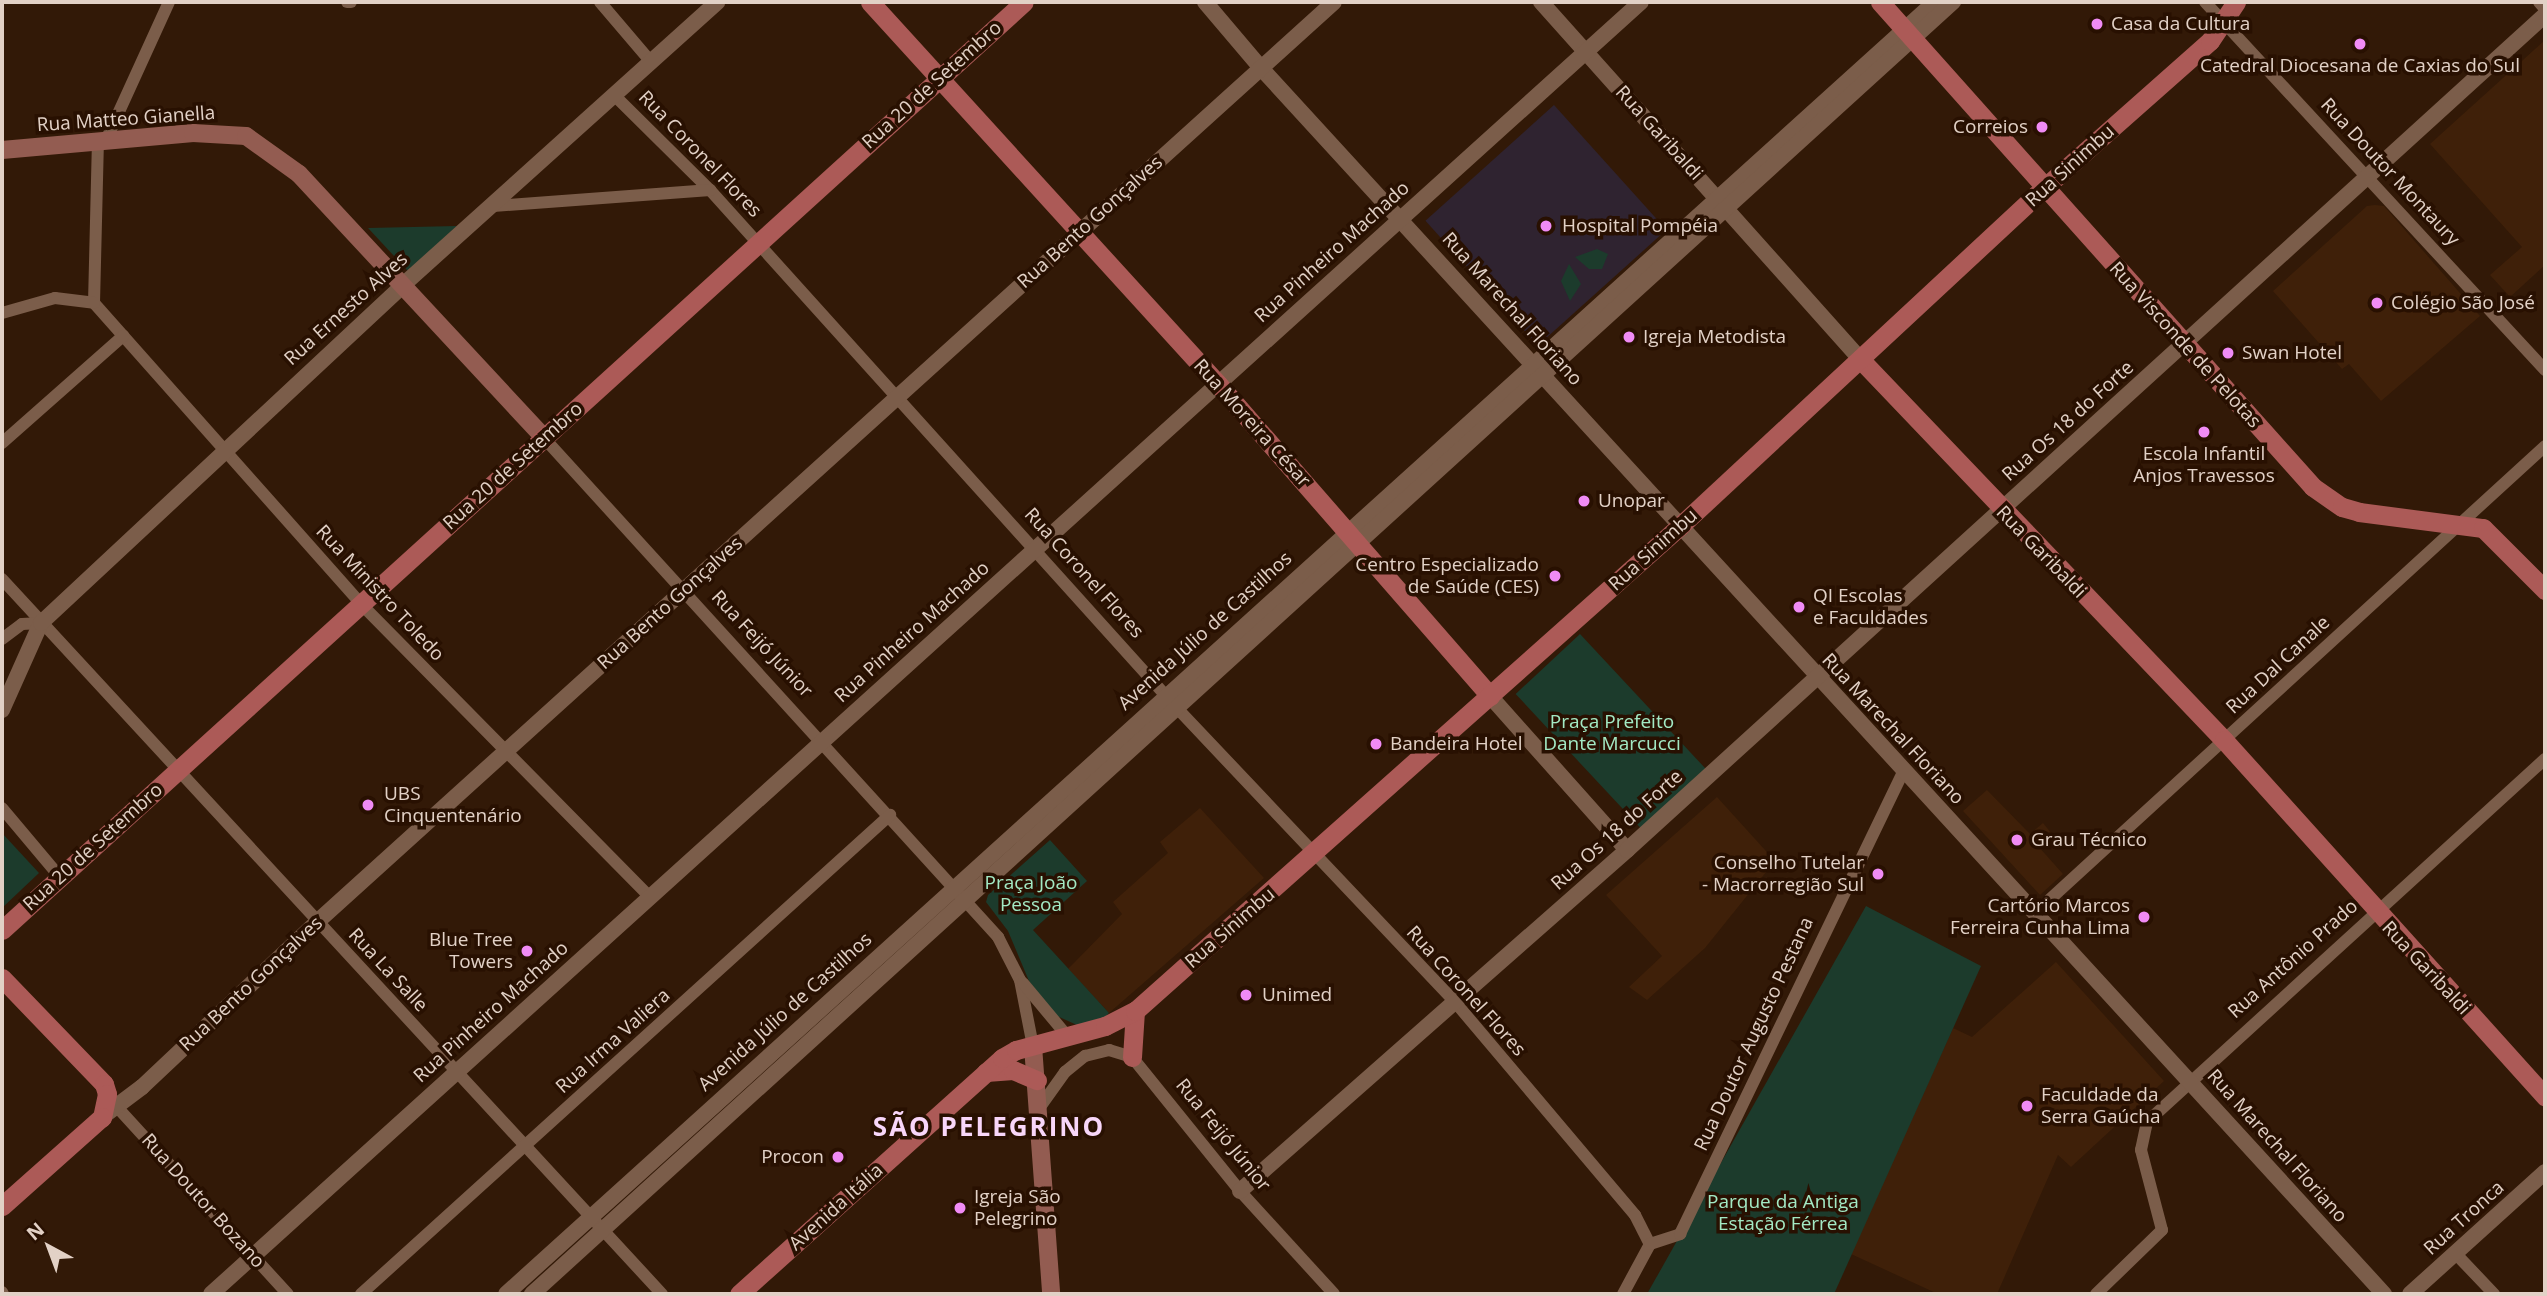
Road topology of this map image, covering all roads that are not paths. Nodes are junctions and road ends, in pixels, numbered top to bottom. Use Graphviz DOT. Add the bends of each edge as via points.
graph roads {
  1 [pos="169,2"];
  2 [pos="600,2"];
  3 [pos="717,2"];
  4 [pos="870,2"];
  5 [pos="1024,2"];
  6 [pos="1205,2"];
  7 [pos="1334,2"];
  8 [pos="1541,2"];
  9 [pos="1641,2"];
  10 [pos="1880,2"];
  11 [pos="1935,2"];
  12 [pos="1953,2"];
  13 [pos="2205,2"];
  14 [pos="2236,2"];
  15 [pos="2539,2"];
  16 [pos="2545,9"];
  17 [pos="2545,15"];
  18 [pos="2224,22"];
  19 [pos="1910,34"];
  20 [pos="1586,51"];
  21 [pos="651,62"];
  22 [pos="1261,68"];
  23 [pos="939,78"];
  24 [pos="614,94"];
  25 [pos="102,139"];
  26 [pos="2,150"];
  27 [pos="2369,176"];
  28 [pos="2045,187"];
  29 [pos="710,190"];
  30 [pos="1721,201"];
  31 [pos="493,206"];
  32 [pos="1401,218"];
  33 [pos="1079,232"];
  34 [pos="759,243"];
  35 [pos="403,285"];
  36 [pos="94,303"];
  37 [pos="2,313"];
  38 [pos="123,336"];
  39 [pos="2184,344"];
  40 [pos="1860,359"];
  41 [pos="1537,368"];
  42 [pos="2545,370"];
  43 [pos="1218,384"];
  44 [pos="899,395"];
  45 [pos="544,438"];
  46 [pos="2,443"];
  47 [pos="2545,446"];
  48 [pos="223,450"];
  49 [pos="2001,511"];
  50 [pos="2462,522"];
  51 [pos="1680,526"];
  52 [pos="1353,536"];
  53 [pos="1036,548"];
  54 [pos="2,579"];
  55 [pos="683,590"];
  56 [pos="2545,590"];
  57 [pos="361,604"];
  58 [pos="41,623"];
  59 [pos="2,639"];
  60 [pos="1817,677"];
  61 [pos="1490,696"];
  62 [pos="1171,701"];
  63 [pos="2,710"];
  64 [pos="2224,740"];
  65 [pos="823,741"];
  66 [pos="506,751"];
  67 [pos="2545,759"];
  68 [pos="176,771"];
  69 [pos="1903,772"];
  70 [pos="2,808"];
  71 [pos="890,815"];
  72 [pos="1628,850"];
  73 [pos="1313,854"];
  74 [pos="60,877"];
  75 [pos="960,893"];
  76 [pos="650,897"];
  77 [pos="2374,911"];
  78 [pos="2035,912"];
  79 [pos="317,922"];
  80 [pos="2,930"];
  81 [pos="859,973"];
  82 [pos="2,978"];
  83 [pos="1020,980"];
  84 [pos="870,986"];
  85 [pos="1455,1002"];
  86 [pos="1135,1011"];
  87 [pos="816,1013"];
  88 [pos="827,1026"];
  89 [pos="1068,1037"];
  90 [pos="1032,1046"];
  91 [pos="774,1051"];
  92 [pos="1132,1057"];
  93 [pos="785,1064"];
  94 [pos="457,1072"];
  95 [pos="986,1072"];
  96 [pos="1037,1080"];
  97 [pos="2188,1080"];
  98 [pos="104,1084"];
  99 [pos="142,1087"];
  100 [pos="728,1092"];
  101 [pos="2545,1097"];
  102 [pos="739,1105"];
  103 [pos="1040,1107"];
  104 [pos="109,1112"];
  105 [pos="527,1145"];
  106 [pos="640,1172"];
  107 [pos="2545,1172"];
  108 [pos="652,1185"];
  109 [pos="1240,1191"];
  110 [pos="3,1206"];
  111 [pos="591,1216"];
  112 [pos="603,1229"];
  113 [pos="1650,1244"];
  114 [pos="2455,1253"];
  115 [pos="253,1256"];
  116 [pos="546,1258"];
  117 [pos="557,1271"];
  118 [pos="211,1294"];
  119 [pos="288,1294"];
  120 [pos="361,1294"];
  121 [pos="506,1294"];
  122 [pos="532,1294"];
  123 [pos="662,1294"];
  124 [pos="739,1294"];
  125 [pos="1051,1294"];
  126 [pos="1334,1294"];
  127 [pos="1623,1294"];
  128 [pos="2096,1294"];
  129 [pos="2384,1294"];
  130 [pos="2410,1294"];
  131 [pos="2494,1294"];
  1 -- 25 [label="street"];
  2 -- 21 [label="street"];
  3 -- 21 [label="street, Rua Ernesto Alves"];
  4 -- 23 [label="main road, Rua Moreira César"];
  5 -- 23 [label="main road, Rua 20 de Setembro"];
  6 -- 22 [label="street, Rua Marechal Floriano"];
  7 -- 22 [label="street, Rua Bento Gonçalves"];
  8 -- 20 [label="street, Rua Garibaldi"];
  9 -- 20 [label="street, Rua Pinheiro Machado"];
  10 -- 19 [label="main road, Rua Visconde de Pelotas"];
  11 -- 19 [label="street, Avenida Júlio de Castilhos"];
  12 -- 19 [label="street, Avenida Júlio de Castilhos"];
  13 -- 18 [label="street, Rua Doutor Montaury"];
  14 -- 18 [label="main road, Rua Sinimbu"];
  15 -- 16 [label="street"];
  17 -- 27 [label="street, Rua Os 18 do Forte"];
  18 -- 27 [label="street, Rua Doutor Montaury"];
  18 -- 28 [label="main road, Rua Sinimbu" via="2210,41"];
  19 -- 28 [label="main road, Rua Visconde de Pelotas"];
  19 -- 30 [label="street, Avenida Júlio de Castilhos"];
  20 -- 30 [label="street, Rua Garibaldi"];
  20 -- 32 [label="street, Rua Pinheiro Machado"];
  21 -- 24 [label="street, Rua Ernesto Alves"];
  22 -- 32 [label="street, Rua Marechal Floriano"];
  22 -- 33 [label="street, Rua Bento Gonçalves"];
  23 -- 33 [label="main road, Rua Moreira César"];
  23 -- 34 [label="main road, Rua 20 de Setembro"];
  24 -- 29 [label="street, Rua Coronel Flores"];
  24 -- 31 [label="street, Rua Ernesto Alves"];
  25 -- 26 [label="main road, Rua Matteo Gianella"];
  25 -- 35 [label="main road, Rua Matteo Gianella" via="213,132 246,136 299,174"];
  25 -- 36 [label="street"];
  27 -- 39 [label="street, Rua Os 18 do Forte"];
  27 -- 42 [label="street, Rua Doutor Montaury"];
  28 -- 39 [label="main road, Rua Visconde de Pelotas"];
  28 -- 40 [label="main road, Rua Sinimbu"];
  29 -- 31 [label="street"];
  29 -- 34 [label="street, Rua Coronel Flores"];
  30 -- 40 [label="street, Rua Garibaldi"];
  30 -- 41 [label="street, Avenida Júlio de Castilhos"];
  31 -- 35 [label="street, Rua Ernesto Alves"];
  32 -- 41 [label="street, Rua Marechal Floriano"];
  32 -- 43 [label="street, Rua Pinheiro Machado"];
  33 -- 43 [label="main road, Rua Moreira César"];
  33 -- 44 [label="street, Rua Bento Gonçalves"];
  34 -- 44 [label="street, Rua Coronel Flores"];
  34 -- 45 [label="main road, Rua 20 de Setembro"];
  35 -- 45 [label="main road, Rua Feijó Júnior"];
  35 -- 48 [label="street, Rua Ernesto Alves"];
  36 -- 37 [label="street" via="55,298"];
  36 -- 38 [label="street, Rua Ministro Toledo"];
  38 -- 46 [label="street"];
  38 -- 48 [label="street, Rua Ministro Toledo"];
  39 -- 49 [label="street, Rua Os 18 do Forte"];
  39 -- 50 [label="main road, Rua Visconde de Pelotas" via="2328,499 2359,512"];
  40 -- 49 [label="main road, Rua Garibaldi"];
  40 -- 51 [label="main road, Rua Sinimbu"];
  41 -- 51 [label="street, Rua Marechal Floriano"];
  41 -- 52 [label="street, Avenida Júlio de Castilhos"];
  43 -- 52 [label="main road, Rua Moreira César"];
  43 -- 53 [label="street, Rua Pinheiro Machado"];
  44 -- 53 [label="street, Rua Coronel Flores"];
  44 -- 55 [label="street, Rua Bento Gonçalves"];
  45 -- 55 [label="street, Rua Feijó Júnior"];
  45 -- 57 [label="main road, Rua 20 de Setembro"];
  47 -- 50 [label="street, Rua Dal Canale"];
  48 -- 57 [label="street, Rua Ministro Toledo"];
  48 -- 58 [label="street, Rua Ernesto Alves"];
  49 -- 60 [label="street, Rua Os 18 do Forte"];
  49 -- 64 [label="main road, Rua Garibaldi"];
  50 -- 56 [label="main road, Rua Visconde de Pelotas" via="2495,535"];
  50 -- 64 [label="street, Rua Dal Canale"];
  51 -- 60 [label="street, Rua Marechal Floriano"];
  51 -- 61 [label="main road, Rua Sinimbu"];
  52 -- 61 [label="main road, Rua Moreira César"];
  52 -- 62 [label="street, Avenida Júlio de Castilhos"];
  53 -- 62 [label="street, Rua Coronel Flores"];
  53 -- 65 [label="street, Rua Pinheiro Machado"];
  54 -- 58 [label="street, Rua La Salle"];
  55 -- 65 [label="street, Rua Feijó Júnior"];
  55 -- 66 [label="street, Rua Bento Gonçalves"];
  57 -- 66 [label="street, Rua Ministro Toledo"];
  57 -- 68 [label="main road, Rua 20 de Setembro"];
  58 -- 59 [label="street, Rua Ernesto Alves" via="22,624"];
  58 -- 63 [label="street"];
  58 -- 68 [label="street, Rua La Salle"];
  60 -- 69 [label="street, Rua Marechal Floriano"];
  60 -- 72 [label="street, Rua Os 18 do Forte"];
  61 -- 72 [label="street, Rua Moreira César"];
  61 -- 73 [label="main road, Rua Sinimbu"];
  62 -- 73 [label="street, Rua Coronel Flores"];
  62 -- 75 [label="street, Avenida Júlio de Castilhos"];
  64 -- 77 [label="main road, Rua Garibaldi"];
  64 -- 78 [label="street, Rua Dal Canale"];
  65 -- 71 [label="street, Rua Feijó Júnior"];
  65 -- 76 [label="street, Rua Pinheiro Machado"];
  66 -- 76 [label="street, Rua Ministro Toledo"];
  66 -- 79 [label="street, Rua Bento Gonçalves"];
  67 -- 77 [label="street, Rua Antônio Prado"];
  68 -- 74 [label="main road, Rua 20 de Setembro"];
  68 -- 79 [label="street, Rua La Salle"];
  69 -- 78 [label="street, Rua Marechal Floriano"];
  69 -- 113 [label="street, Rua Doutor Augusto Pestana" via="1680,1234"];
  70 -- 74 [label="street"];
  71 -- 75 [label="street, Rua Feijó Júnior"];
  71 -- 105 [label="street, Rua Irma Valiera"];
  72 -- 85 [label="street, Rua Os 18 do Forte"];
  73 -- 85 [label="street, Rua Coronel Flores"];
  73 -- 86 [label="main road, Rua Sinimbu"];
  74 -- 80 [label="main road, Rua 20 de Setembro"];
  75 -- 81 [label="street, Avenida Júlio de Castilhos"];
  75 -- 83 [label="street, Rua Feijó Júnior" via="998,937"];
  75 -- 84 [label="street, Avenida Júlio de Castilhos"];
  76 -- 94 [label="street, Rua Pinheiro Machado"];
  77 -- 97 [label="street, Rua Antônio Prado"];
  77 -- 101 [label="main road, Rua Garibaldi"];
  78 -- 97 [label="street, Rua Marechal Floriano"];
  79 -- 94 [label="street, Rua La Salle"];
  79 -- 99 [label="street, Rua Bento Gonçalves"];
  81 -- 84 [label="street"];
  81 -- 87 [label="street, Avenida Júlio de Castilhos"];
  82 -- 98 [label="main road"];
  83 -- 89 [label="street, Rua Feijó Júnior"];
  83 -- 90 [label="street, Rua Feijó Júnior"];
  84 -- 88 [label="street, Avenida Júlio de Castilhos"];
  85 -- 109 [label="street, Rua Os 18 do Forte"];
  85 -- 113 [label="street, Rua Coronel Flores" via="1634,1215"];
  86 -- 89 [label="main road, Rua Sinimbu"];
  86 -- 92 [label="main road"];
  87 -- 88 [label="street"];
  87 -- 91 [label="street, Avenida Júlio de Castilhos"];
  88 -- 93 [label="street, Avenida Júlio de Castilhos"];
  89 -- 90 [label="main road, Rua Sinimbu"];
  90 -- 95 [label="main road, Avenida Itália" via="1009,1054"];
  90 -- 96 [label="main road"];
  91 -- 93 [label="street"];
  91 -- 100 [label="street, Avenida Júlio de Castilhos"];
  92 -- 103 [label="street" via="1109,1050 1093,1052 1065,1072"];
  92 -- 109 [label="street, Rua Feijó Júnior"];
  93 -- 102 [label="street, Avenida Júlio de Castilhos"];
  94 -- 105 [label="street, Rua La Salle"];
  94 -- 115 [label="street, Rua Pinheiro Machado"];
  95 -- 96 [label="main road" via="1013,1070"];
  95 -- 124 [label="main road, Avenida Itália"];
  96 -- 103 [label="main road"];
  97 -- 128 [label="street, Rua Antônio Prado" via="2147,1122 2142,1138 2144,1170 2163,1220 2156,1240"];
  97 -- 129 [label="street, Rua Marechal Floriano"];
  98 -- 99 [label="street"];
  98 -- 104 [label="main road"];
  99 -- 104 [label="street, Rua Bento Gonçalves"];
  100 -- 102 [label="street"];
  100 -- 106 [label="street, Avenida Júlio de Castilhos"];
  102 -- 108 [label="street, Avenida Júlio de Castilhos"];
  103 -- 125 [label="main road"];
  104 -- 110 [label="main road, Rua Bento Gonçalves"];
  104 -- 115 [label="street, Rua Doutor Bozano"];
  105 -- 111 [label="street, Rua La Salle"];
  105 -- 120 [label="street, Rua Irma Valiera"];
  106 -- 108 [label="street"];
  106 -- 111 [label="street, Avenida Júlio de Castilhos"];
  107 -- 114 [label="street, Rua Tronca"];
  108 -- 112 [label="street, Avenida Júlio de Castilhos"];
  109 -- 126 [label="street, Rua Feijó Júnior"];
  111 -- 112 [label="street, Rua La Salle"];
  111 -- 116 [label="street, Avenida Júlio de Castilhos"];
  112 -- 117 [label="street, Avenida Júlio de Castilhos"];
  112 -- 123 [label="street, Rua La Salle"];
  113 -- 127 [label="street"];
  114 -- 130 [label="street, Rua Tronca"];
  114 -- 131 [label="street"];
  115 -- 118 [label="street, Rua Pinheiro Machado"];
  115 -- 119 [label="street, Rua Doutor Bozano"];
  116 -- 117 [label="street"];
  116 -- 121 [label="street, Avenida Júlio de Castilhos"];
  117 -- 122 [label="street, Avenida Júlio de Castilhos"];
}
